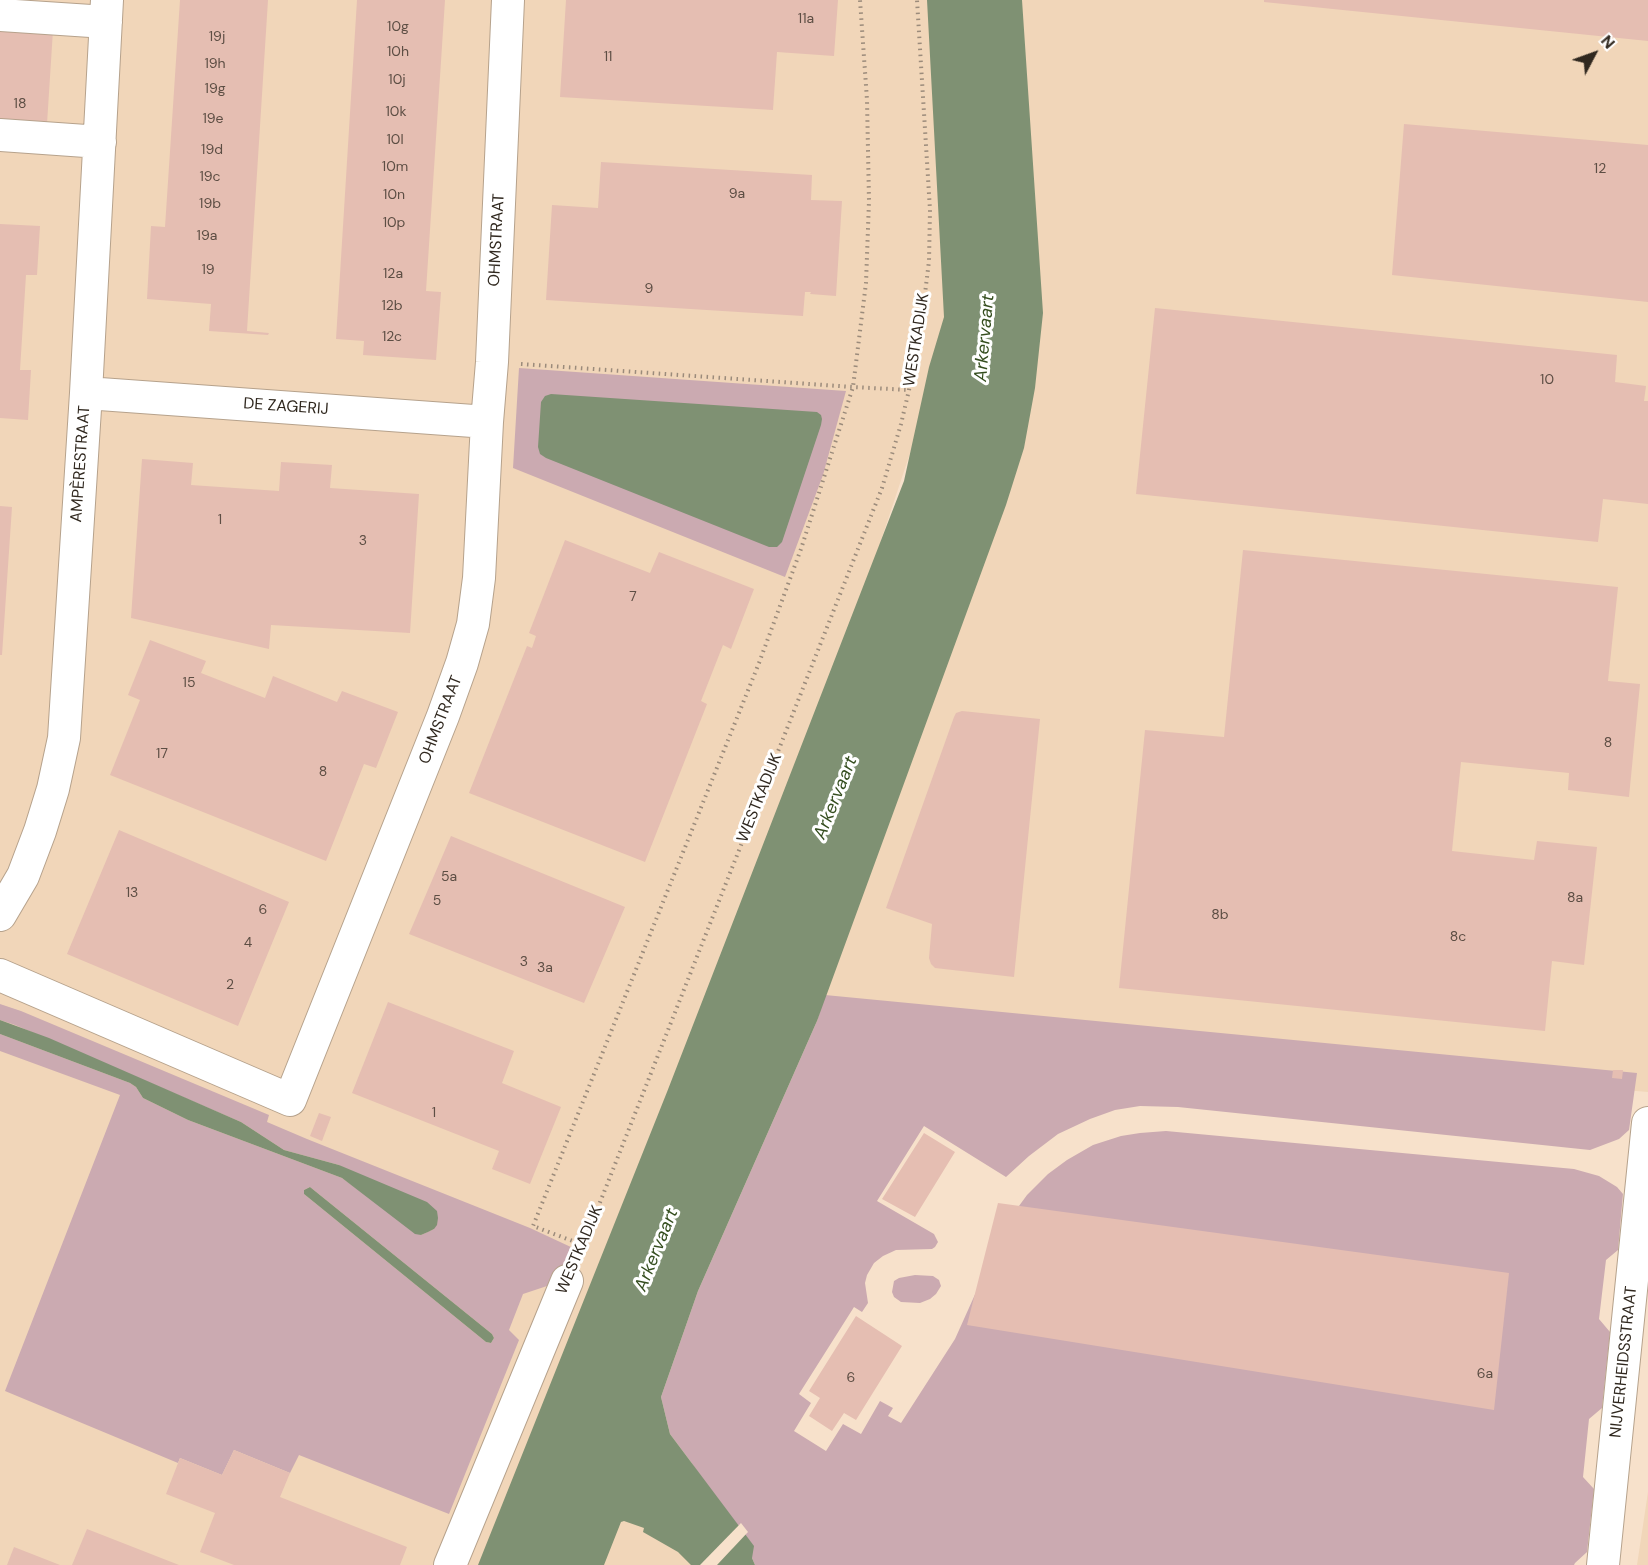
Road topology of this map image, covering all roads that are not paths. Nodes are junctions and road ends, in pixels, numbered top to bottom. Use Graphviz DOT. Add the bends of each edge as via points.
graph roads {
  1 [pos="508,0"];
  2 [pos="107,11"];
  3 [pos="0,15"];
  4 [pos="0,135"];
  5 [pos="100,142"];
  6 [pos="86,393"];
  7 [pos="487,422"];
  8 [pos="0,915"];
  9 [pos="0,975"];
  10 [pos="1648,1123"];
  11 [pos="567,1281"];
  12 [pos="450,1565"];
  13 [pos="1603,1565"];
  1 -- 7 [label="street, OHMSTRAAT"];
  2 -- 3 [label="street"];
  2 -- 5 [label="street, AMPÈRESTRAAT"];
  4 -- 5 [label="street"];
  5 -- 6 [label="street, AMPÈRESTRAAT"];
  6 -- 7 [label="street, DE ZAGERIJ"];
  6 -- 8 [label="street, AMPÈRESTRAAT" via="64,738 40,831 23,876"];
  7 -- 9 [label="street, OHMSTRAAT" via="478,578 473,624 462,663 290,1100"];
  10 -- 13 [label="street, NIJVERHEIDSSTRAAT"];
  11 -- 12 [label="street, WESTKADIJK"];
}
